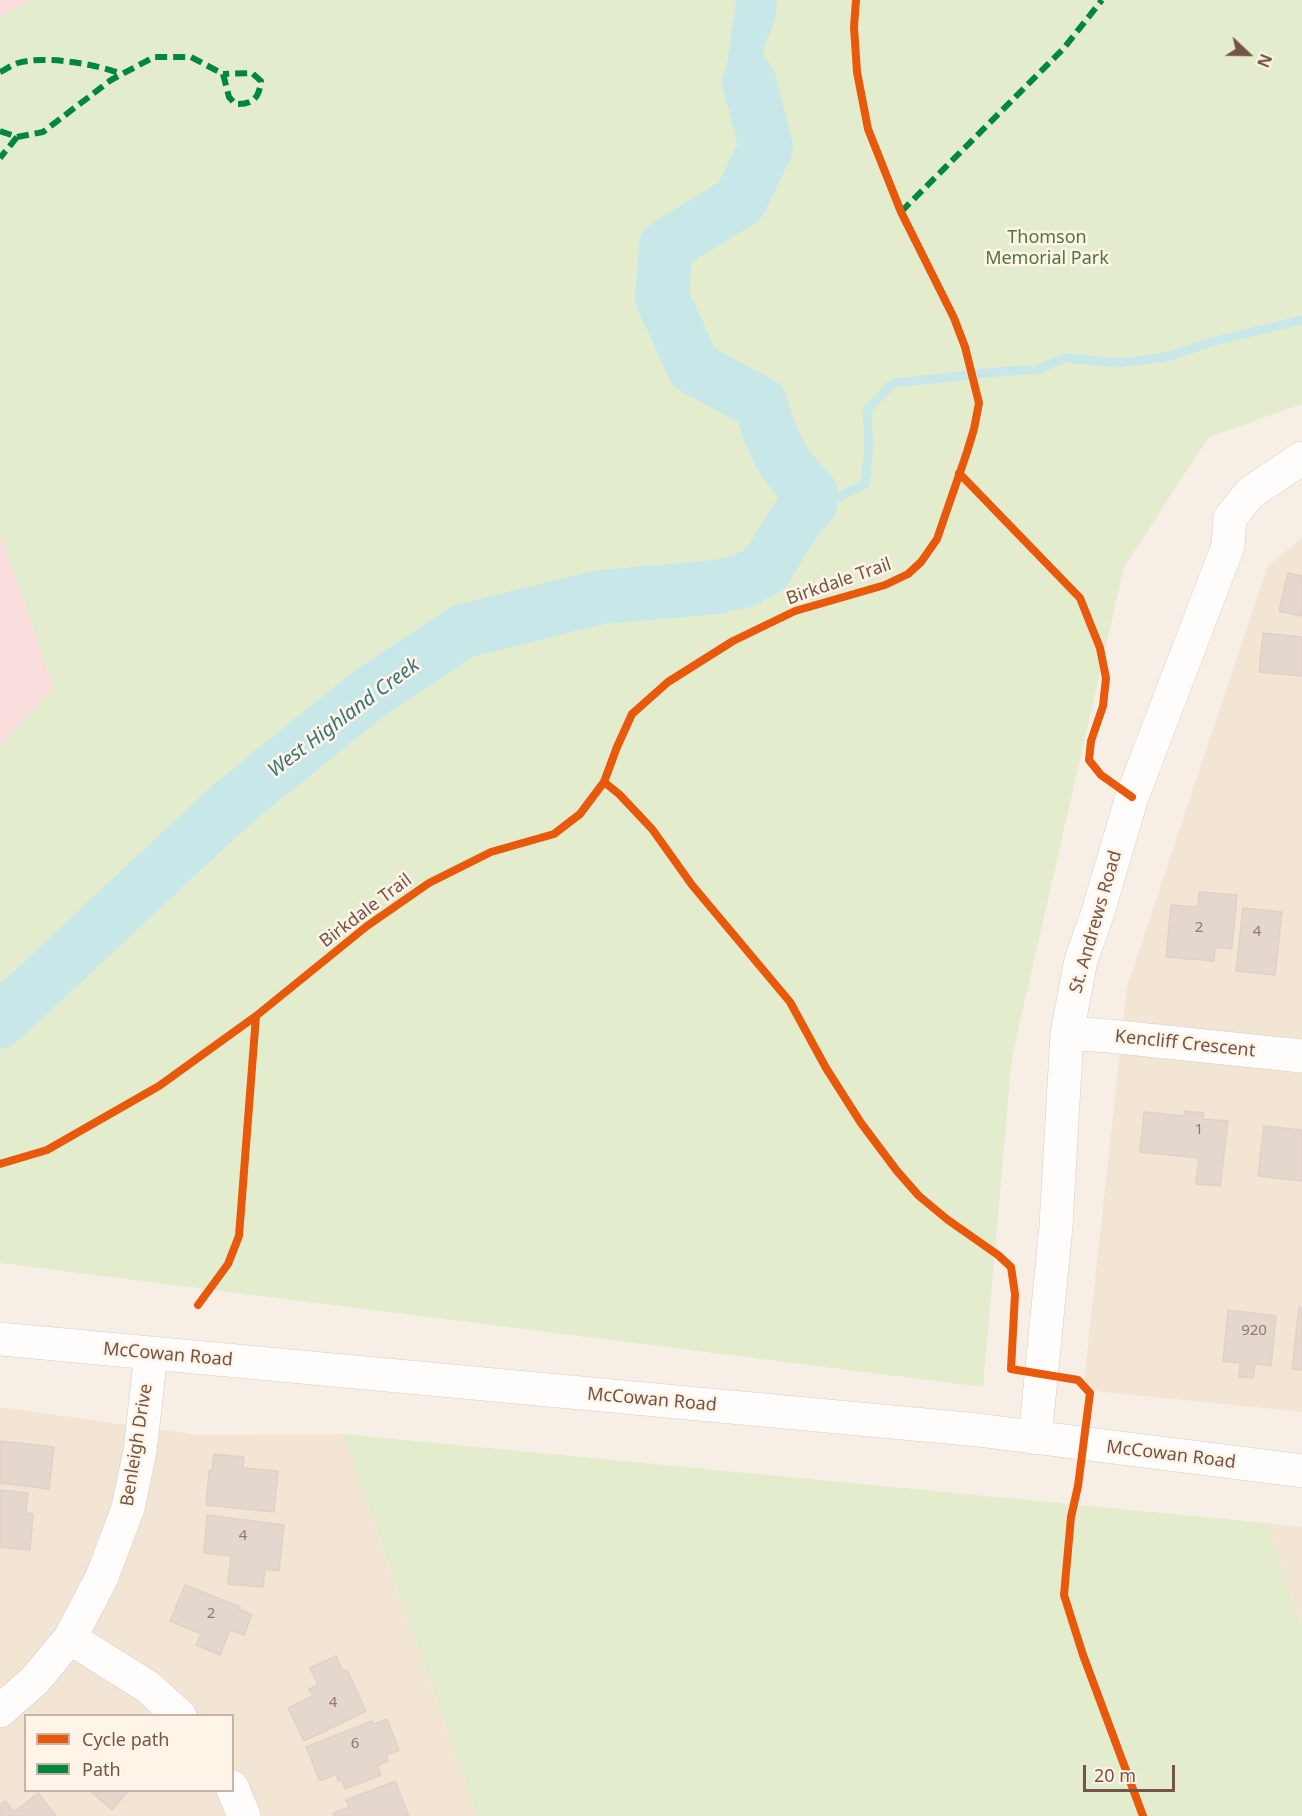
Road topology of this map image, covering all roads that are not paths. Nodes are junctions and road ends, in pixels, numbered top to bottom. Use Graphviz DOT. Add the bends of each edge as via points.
graph roads {
  1 [pos="1302,458"];
  2 [pos="1068,1033"];
  3 [pos="1302,1056"];
  4 [pos="0,1339"];
  5 [pos="151,1354"];
  6 [pos="1035,1438"];
  7 [pos="1302,1471"];
  8 [pos="70,1638"];
  9 [pos="0,1711"];
  10 [pos="178,1714"];
  11 [pos="234,1792"];
  12 [pos="244,1816"];
  1 -- 2 [label="street, St. Andrews Road" via="1250,493 1230,518 1228,546 1132,797 1081,960"];
  2 -- 3 [label="street, Kencliff Crescent"];
  2 -- 6 [label="street, St. Andrews Road" via="1056,1226"];
  4 -- 5 [label="street, McCowan Road"];
  5 -- 6 [label="street, McCowan Road"];
  5 -- 8 [label="street, Benleigh Drive" via="140,1451 128,1508 102,1577"];
  6 -- 7 [label="street, McCowan Road"];
  8 -- 9 [label="street, Benleigh Drive" via="35,1680"];
  8 -- 10 [label="street" via="148,1687"];
  11 -- 12 [label="street"];
}
